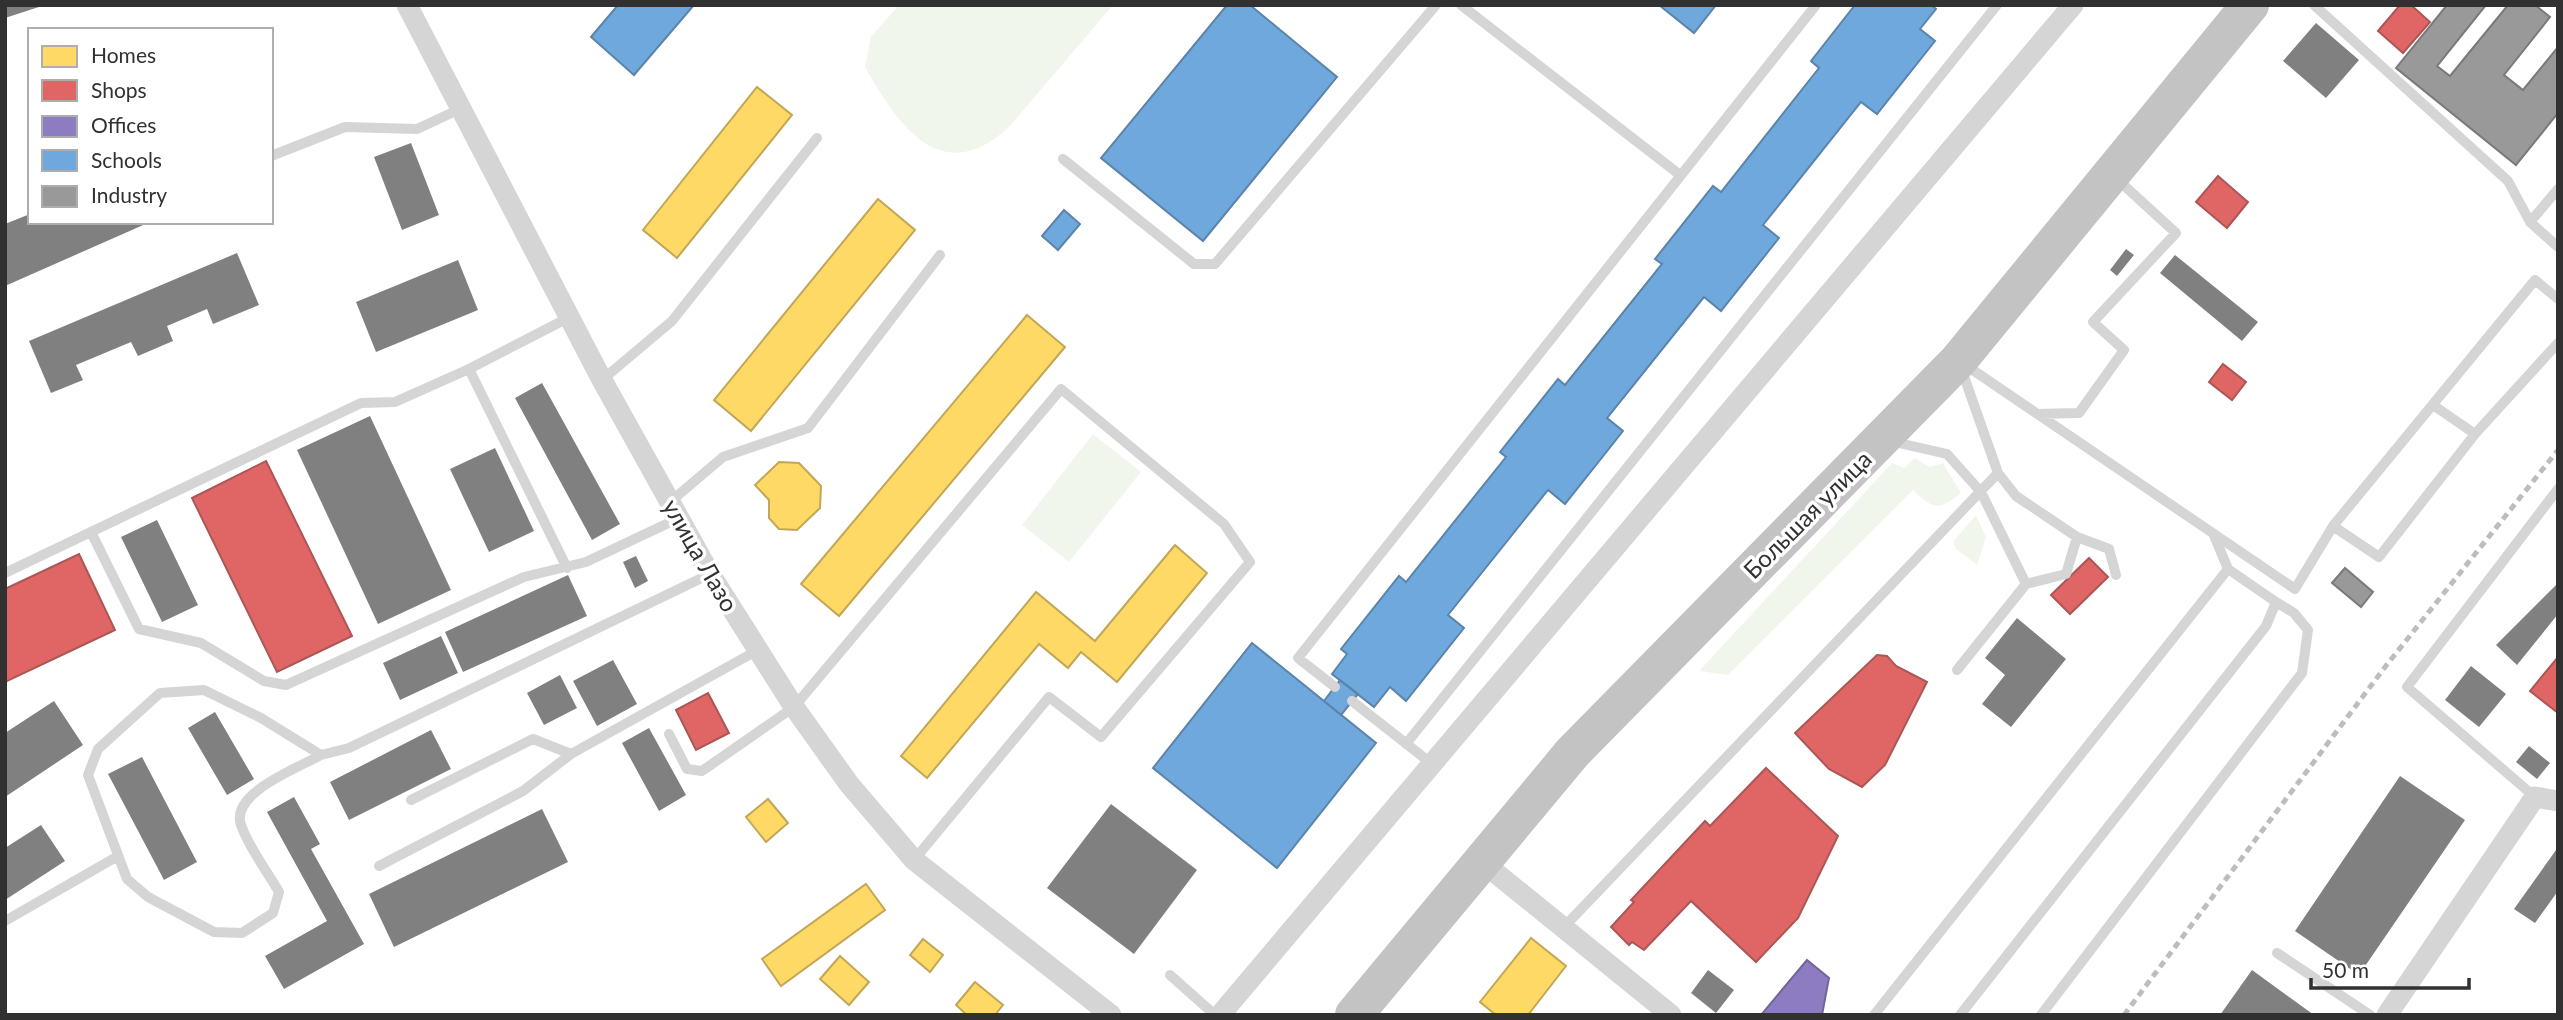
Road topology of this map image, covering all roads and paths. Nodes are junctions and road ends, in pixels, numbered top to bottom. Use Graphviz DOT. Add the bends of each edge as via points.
graph roads {
  1 [pos="407,5"];
  2 [pos="1436,5"];
  3 [pos="1461,5"];
  4 [pos="1816,5"];
  5 [pos="1997,5"];
  6 [pos="2073,5"];
  7 [pos="2250,5"];
  8 [pos="2314,5"];
  9 [pos="460,109"];
  10 [pos="817,138"];
  11 [pos="273,155"];
  12 [pos="1063,159"];
  13 [pos="1680,175"];
  14 [pos="2112,175"];
  15 [pos="2558,189"];
  16 [pos="2530,222"];
  17 [pos="2558,247"];
  18 [pos="940,255"];
  19 [pos="2558,299"];
  20 [pos="570,317"];
  21 [pos="2558,343"];
  22 [pos="1958,361"];
  23 [pos="469,369"];
  24 [pos="601,380"];
  25 [pos="2433,405"];
  26 [pos="2037,414"];
  27 [pos="2475,434"];
  28 [pos="1881,439"];
  29 [pos="1998,473"];
  30 [pos="2558,489"];
  31 [pos="1981,492"];
  32 [pos="674,510"];
  33 [pos="2333,526"];
  34 [pos="91,532"];
  35 [pos="2213,533"];
  36 [pos="2077,537"];
  37 [pos="567,568"];
  38 [pos="2228,569"];
  39 [pos="5,573"];
  40 [pos="710,574"];
  41 [pos="2116,575"];
  42 [pos="2026,584"];
  43 [pos="2276,602"];
  44 [pos="758,650"];
  45 [pos="1956,670"];
  46 [pos="1335,687"];
  47 [pos="1352,701"];
  48 [pos="793,706"];
  49 [pos="669,734"];
  50 [pos="1406,744"];
  51 [pos="571,754"];
  52 [pos="321,755"];
  53 [pos="1432,764"];
  54 [pos="2535,797"];
  55 [pos="411,800"];
  56 [pos="2558,801"];
  57 [pos="118,856"];
  58 [pos="914,860"];
  59 [pos="1481,861"];
  60 [pos="379,866"];
  61 [pos="5,920"];
  62 [pos="1563,928"];
  63 [pos="2277,953"];
  64 [pos="1170,975"];
  65 [pos="1111,1015"];
  66 [pos="1214,1015"];
  67 [pos="1220,1015"];
  68 [pos="1354,1015"];
  69 [pos="1671,1015"];
  70 [pos="1874,1015"];
  71 [pos="1960,1015"];
  72 [pos="2041,1015"];
  73 [pos="2370,1015"];
  74 [pos="2387,1015"];
  1 -- 9 [label="street, улица Лазо"];
  2 -- 12 [label="lane" via="1215,264 1194,264"];
  3 -- 13 [label="lane"];
  4 -- 13 [label="lane"];
  5 -- 50 [label="lane"];
  6 -- 53 [label="street"];
  7 -- 14 [label="highway, Большая улица"];
  8 -- 16 [label="lane" via="2508,181"];
  9 -- 11 [label="lane" via="417,129 345,127"];
  9 -- 20 [label="street, улица Лазо"];
  10 -- 24 [label="lane" via="672,321"];
  13 -- 46 [label="lane" via="1298,658"];
  14 -- 22 [label="highway, Большая улица"];
  14 -- 26 [label="lane" via="2176,233 2093,323 2124,350 2079,413"];
  15 -- 16 [label="lane"];
  16 -- 17 [label="lane"];
  18 -- 32 [label="lane" via="808,428 723,457"];
  19 -- 25 [label="lane" via="2535,281"];
  20 -- 23 [label="lane"];
  20 -- 24 [label="street, улица Лазо"];
  21 -- 27 [label="lane"];
  22 -- 26 [label="lane"];
  22 -- 28 [label="highway, Большая улица"];
  22 -- 29 [label="lane"];
  23 -- 34 [label="lane" via="395,402 362,403"];
  23 -- 37 [label="lane"];
  24 -- 32 [label="street, улица Лазо"];
  25 -- 27 [label="lane"];
  25 -- 33 [label="lane"];
  26 -- 35 [label="lane"];
  27 -- 33 [label="lane" via="2379,557"];
  28 -- 31 [label="lane" via="1947,454"];
  28 -- 59 [label="highway, Большая улица" via="1573,752"];
  29 -- 31 [label="lane"];
  29 -- 36 [label="lane" via="2016,496"];
  30 -- 54 [label="lane" via="2407,687"];
  31 -- 42 [label="lane"];
  31 -- 62 [label="lane"];
  32 -- 37 [label="lane"];
  32 -- 40 [label="street, улица Лазо"];
  33 -- 35 [label="lane" via="2295,589"];
  34 -- 37 [label="lane" via="139,629 201,643 264,681 286,685 524,577"];
  34 -- 39 [label="lane"];
  35 -- 38 [label="lane"];
  36 -- 41 [label="lane" via="2109,549"];
  36 -- 42 [label="lane" via="2066,574"];
  38 -- 43 [label="lane"];
  38 -- 70 [label="lane"];
  40 -- 44 [label="street, улица Лазо"];
  40 -- 52 [label="lane" via="349,748"];
  42 -- 45 [label="lane"];
  43 -- 71 [label="lane" via="2266,626"];
  43 -- 72 [label="lane" via="2294,613 2308,630 2302,673"];
  44 -- 48 [label="street, улица Лазо"];
  44 -- 51 [label="lane"];
  47 -- 50 [label="lane"];
  48 -- 49 [label="lane" via="702,771 687,769"];
  48 -- 58 [label="street, улица Лазо" via="849,784"];
  48 -- 58 [label="lane" via="1061,389 1224,524 1251,562 1101,737 1049,697"];
  50 -- 53 [label="lane"];
  51 -- 55 [label="lane" via="533,739"];
  51 -- 60 [label="lane" via="523,791"];
  52 -- 57 [label="lane" via="204,690 160,693 98,749 88,775"];
  52 -- 57 [label="lane" via="248,796 240,808 240,824 279,892 273,913 242,933 214,932 148,897 127,880"];
  53 -- 67 [label="street"];
  54 -- 56 [label="street"];
  54 -- 74 [label="street"];
  57 -- 61 [label="lane"];
  58 -- 65 [label="street, улица Лазо"];
  59 -- 62 [label="street"];
  59 -- 68 [label="highway, Большая улица"];
  62 -- 69 [label="street"];
  63 -- 73 [label="lane"];
  64 -- 66 [label="lane"];
}
